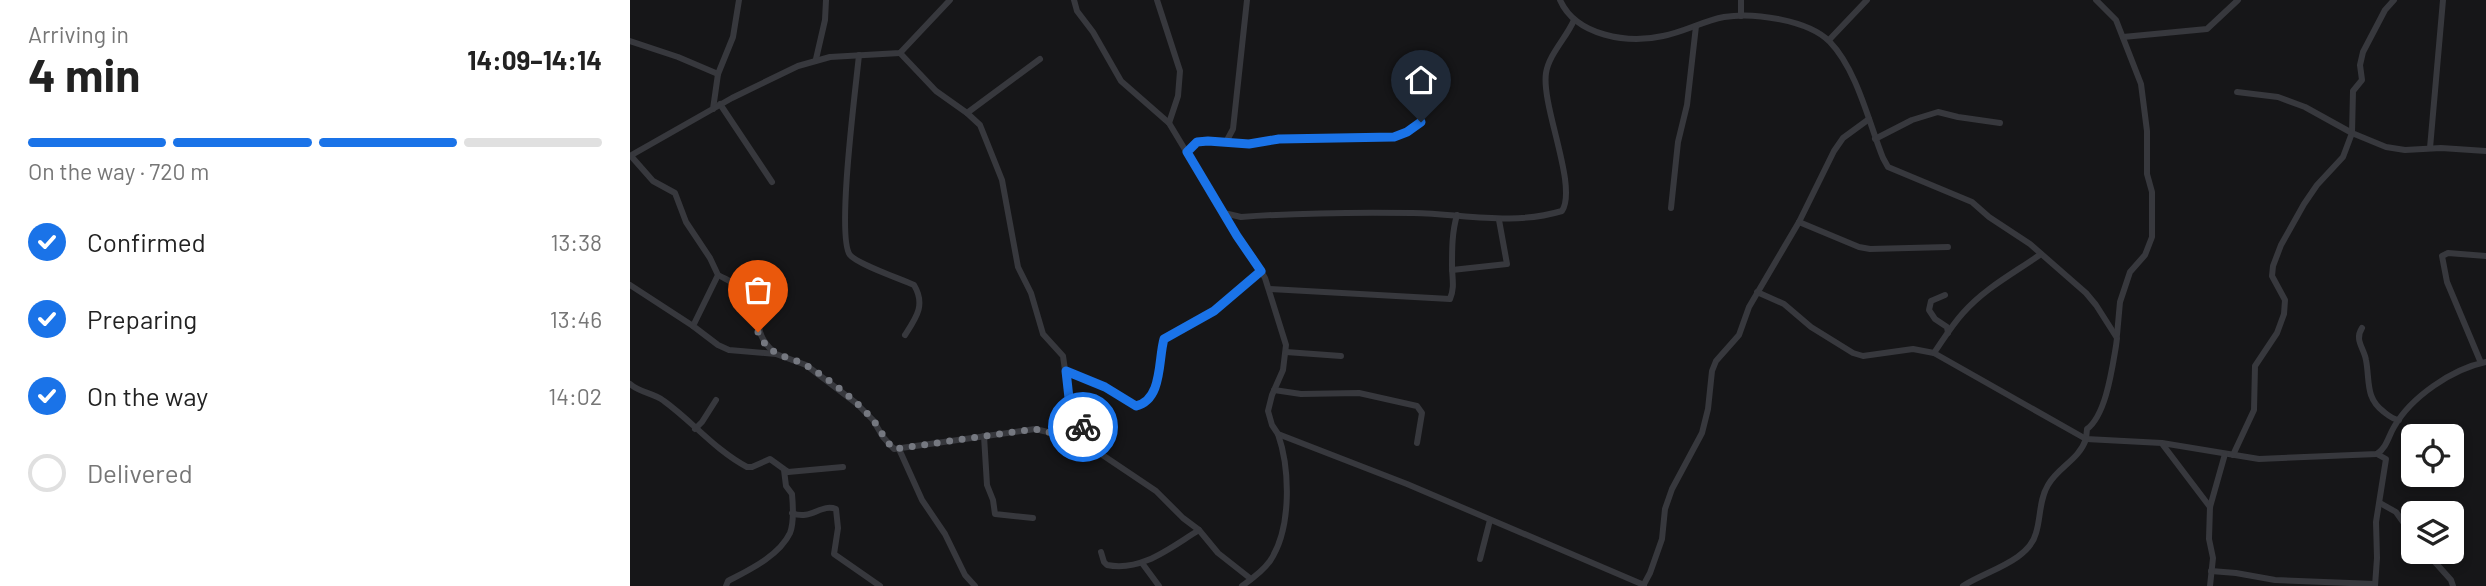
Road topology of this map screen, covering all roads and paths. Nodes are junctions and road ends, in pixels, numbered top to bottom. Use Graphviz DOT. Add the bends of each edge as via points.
graph roads {
  1 [pos="739,0"];
  2 [pos="826,0"];
  3 [pos="948,0"];
  4 [pos="1074,0"];
  5 [pos="1157,0"];
  6 [pos="1247,0"];
  7 [pos="1560,0"];
  8 [pos="1741,0"];
  9 [pos="1867,0"];
  10 [pos="2096,0"];
  11 [pos="2238,0"];
  12 [pos="2394,0"];
  13 [pos="2443,0"];
  14 [pos="1741,16"];
  15 [pos="1574,20"];
  16 [pos="1696,26"];
  17 [pos="2123,37"];
  18 [pos="1829,40"];
  19 [pos="630,41"];
  20 [pos="900,52"];
  21 [pos="859,55"];
  22 [pos="816,59"];
  23 [pos="1040,59"];
  24 [pos="718,74"];
  25 [pos="2237,92"];
  26 [pos="720,104"];
  27 [pos="713,108"];
  28 [pos="967,113"];
  29 [pos="1869,119"];
  30 [pos="1421,122"];
  31 [pos="1169,123"];
  32 [pos="2000,123"];
  33 [pos="2352,133"];
  34 [pos="1875,139"];
  35 [pos="1226,142"];
  36 [pos="2430,148"];
  37 [pos="1187,152"];
  38 [pos="2486,152"];
  39 [pos="631,156"];
  40 [pos="772,181"];
  41 [pos="1671,208"];
  42 [pos="1224,213"];
  43 [pos="1457,215"];
  44 [pos="1499,220"];
  45 [pos="1799,222"];
  46 [pos="1948,247"];
  47 [pos="2041,254"];
  48 [pos="2486,256"];
  49 [pos="1452,270"];
  50 [pos="1261,271"];
  51 [pos="718,275"];
  52 [pos="630,285"];
  53 [pos="1269,289"];
  54 [pos="1757,292"];
  55 [pos="1945,295"];
  56 [pos="692,326"];
  57 [pos="2362,328"];
  58 [pos="1948,333"];
  59 [pos="905,335"];
  60 [pos="2117,338"];
  61 [pos="1286,352"];
  62 [pos="1934,353"];
  63 [pos="776,354"];
  64 [pos="1341,356"];
  65 [pos="2484,363"];
  66 [pos="1066,371"];
  67 [pos="630,384"];
  68 [pos="1274,390"];
  69 [pos="716,400"];
  70 [pos="2399,420"];
  71 [pos="695,429"];
  72 [pos="1278,433"];
  73 [pos="984,436"];
  74 [pos="2086,439"];
  75 [pos="1091,442"];
  76 [pos="1417,443"];
  77 [pos="2162,443"];
  78 [pos="899,449"];
  79 [pos="2377,454"];
  80 [pos="2229,455"];
  81 [pos="843,467"];
  82 [pos="784,470"];
  83 [pos="2381,503"];
  84 [pos="2210,507"];
  85 [pos="792,513"];
  86 [pos="1033,518"];
  87 [pos="2401,519"];
  88 [pos="1490,520"];
  89 [pos="1199,530"];
  90 [pos="1101,552"];
  91 [pos="1480,559"];
  92 [pos="1142,564"];
  93 [pos="2437,564"];
  94 [pos="2211,571"];
  95 [pos="1251,579"];
  96 [pos="1643,585"];
  97 [pos="2375,585"];
  98 [pos="726,586"];
  99 [pos="880,586"];
  100 [pos="975,586"];
  101 [pos="1159,586"];
  102 [pos="1242,586"];
  103 [pos="1963,586"];
  104 [pos="2210,586"];
  105 [pos="2453,586"];
  1 -- 24 [label="street" via="733,37"];
  2 -- 22 [label="street"];
  3 -- 20 [label="street"];
  4 -- 31 [label="street" via="1121,81"];
  5 -- 31 [label="street" via="1180,71"];
  6 -- 35 [label="street" via="1237,98"];
  7 -- 15 [label="street"];
  8 -- 14 [label="street"];
  9 -- 18 [label="street"];
  10 -- 17 [label="street" via="2116,20"];
  11 -- 17 [label="street" via="2207,29"];
  12 -- 33 [label="street" via="2361,58 2362,80 2353,91"];
  13 -- 36 [label="street"];
  14 -- 16 [label="street"];
  14 -- 18 [label="street" via="1799,23"];
  15 -- 16 [label="street" via="1600,33 1649,39"];
  15 -- 44 [label="street" via="1546,71 1567,204 1553,214"];
  16 -- 41 [label="street"];
  17 -- 60 [label="street" via="2141,85 2153,223 2145,255 2130,272 2120,302"];
  18 -- 29 [label="street" via="1844,61"];
  19 -- 24 [label="street"];
  20 -- 21 [label="street"];
  20 -- 28 [label="street" via="936,92"];
  21 -- 22 [label="street"];
  21 -- 59 [label="street" via="846,173 847,248 855,259 914,285 920,309"];
  22 -- 26 [label="street"];
  23 -- 28 [label="street"];
  24 -- 27 [label="street"];
  25 -- 33 [label="street" via="2278,97"];
  26 -- 27 [label="street"];
  26 -- 40 [label="street"];
  27 -- 39 [label="street"];
  28 -- 66 [label="street" via="980,125 999,168 1018,267 1043,334 1063,356"];
  29 -- 34 [label="street"];
  29 -- 45 [label="street" via="1843,138 1834,151"];
  30 -- 35 [label="street" via="1394,137"];
  31 -- 37 [label="street"];
  32 -- 34 [label="street" via="1938,112"];
  33 -- 36 [label="street" via="2392,148"];
  33 -- 80 [label="street" via="2343,157 2317,185 2281,244 2271,272 2285,300 2284,314 2256,366 2254,410"];
  34 -- 47 [label="street" via="1888,167 1972,202"];
  35 -- 37 [label="street" via="1197,142"];
  36 -- 38 [label="street"];
  37 -- 42 [label="street"];
  39 -- 51 [label="street" via="653,181 675,193 686,222"];
  42 -- 43 [label="street"];
  42 -- 50 [label="street"];
  43 -- 44 [label="street"];
  43 -- 49 [label="street"];
  44 -- 49 [label="street" via="1507,264"];
  45 -- 46 [label="street" via="1859,247"];
  45 -- 54 [label="street"];
  47 -- 58 [label="street" via="1989,289"];
  47 -- 60 [label="street" via="2086,293"];
  48 -- 65 [label="street" via="2442,256 2448,282"];
  49 -- 53 [label="street" via="1450,299"];
  50 -- 53 [label="street"];
  50 -- 66 [label="street" via="1214,311 1164,339 1156,383 1143,404 1136,406"];
  51 -- 56 [label="street"];
  51 -- 63 [label="street" via="749,294 758,311 758,332"];
  52 -- 56 [label="street"];
  53 -- 61 [label="street"];
  54 -- 62 [label="street" via="1784,304 1853,353 1863,356 1913,349"];
  54 -- 96 [label="street" via="1739,335 1712,371 1702,433 1672,489 1661,539"];
  55 -- 58 [label="street" via="1931,301 1928,310"];
  56 -- 63 [label="street" via="729,349"];
  57 -- 70 [label="street" via="2358,335 2370,396"];
  58 -- 62 [label="street"];
  60 -- 74 [label="street" via="2101,409 2087,429"];
  61 -- 64 [label="street"];
  61 -- 68 [label="street"];
  62 -- 74 [label="street"];
  63 -- 78 [label="street" via="806,365 831,383"];
  65 -- 70 [label="street" via="2420,396"];
  66 -- 75 [label="street" via="1069,398"];
  67 -- 71 [label="street" via="663,400"];
  68 -- 72 [label="street" via="1268,411"];
  68 -- 76 [label="street" via="1359,393 1417,407 1422,413"];
  69 -- 71 [label="street"];
  70 -- 79 [label="street"];
  71 -- 82 [label="street" via="747,467 770,459"];
  72 -- 88 [label="street"];
  72 -- 95 [label="street" via="1287,486 1282,529 1270,561"];
  73 -- 75 [label="street" via="1035,429"];
  73 -- 78 [label="street"];
  73 -- 86 [label="street" via="986,485 995,514"];
  74 -- 77 [label="street"];
  74 -- 103 [label="street" via="2047,486 2037,532 2025,551"];
  75 -- 89 [label="street"];
  77 -- 80 [label="street"];
  77 -- 84 [label="street"];
  78 -- 100 [label="street" via="922,500"];
  79 -- 80 [label="street" via="2259,459"];
  79 -- 83 [label="street" via="2386,459"];
  80 -- 84 [label="street"];
  81 -- 82 [label="street"];
  82 -- 85 [label="street"];
  83 -- 87 [label="street"];
  83 -- 97 [label="street" via="2376,522"];
  84 -- 94 [label="street"];
  85 -- 98 [label="street" via="790,533 781,546"];
  85 -- 99 [label="street" via="804,516 836,509 834,554"];
  88 -- 91 [label="street"];
  88 -- 96 [label="street"];
  89 -- 92 [label="street"];
  89 -- 95 [label="street" via="1218,553"];
  90 -- 92 [label="street" via="1109,565"];
  92 -- 101 [label="street"];
  93 -- 105 [label="street"];
  94 -- 97 [label="street" via="2275,580"];
  94 -- 104 [label="street"];
  95 -- 102 [label="street"];
}
